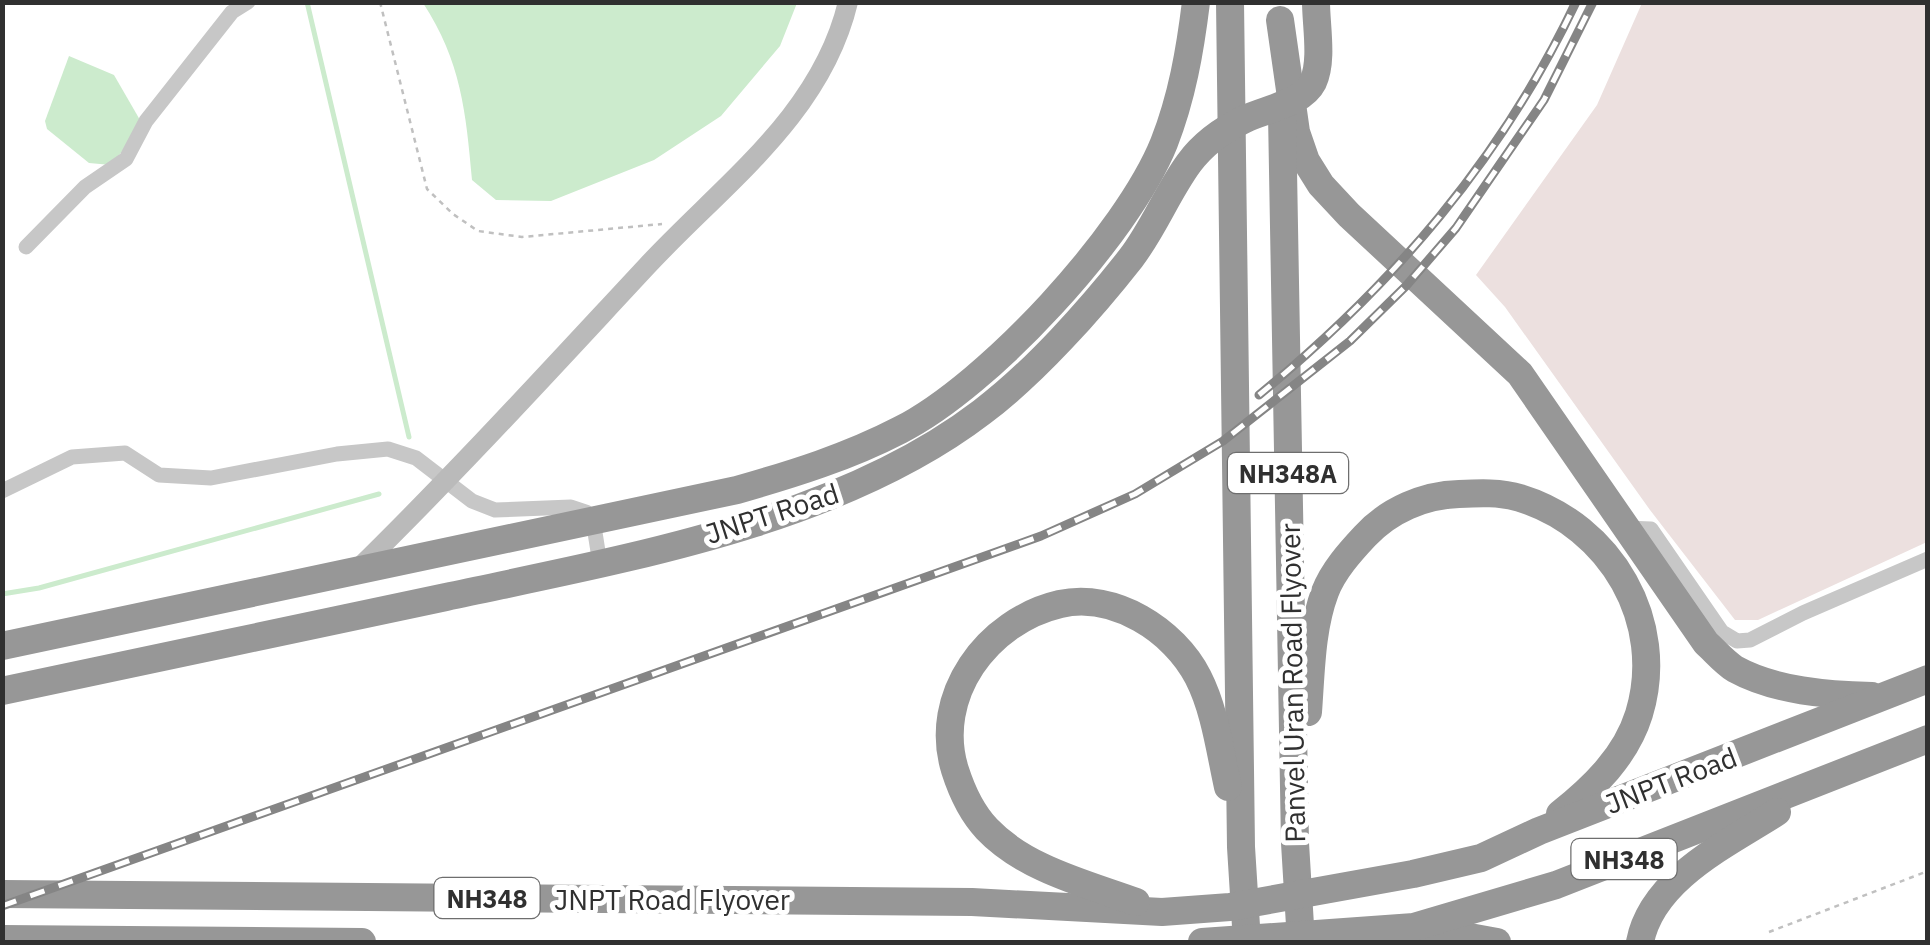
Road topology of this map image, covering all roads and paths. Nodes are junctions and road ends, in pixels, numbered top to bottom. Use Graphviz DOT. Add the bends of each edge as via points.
graph roads {
  1 [pos="248,2"];
  2 [pos="380,2"];
  3 [pos="848,2"];
  4 [pos="1196,2"];
  5 [pos="1230,2"];
  6 [pos="1316,2"];
  7 [pos="1280,12"];
  8 [pos="1162,146"];
  9 [pos="1189,162"];
  10 [pos="688,222"];
  11 [pos="26,247"];
  12 [pos="448,480"];
  13 [pos="2,491"];
  14 [pos="593,520"];
  15 [pos="1626,528"];
  16 [pos="1928,559"];
  17 [pos="600,564"];
  18 [pos="357,570"];
  19 [pos="2,646"];
  20 [pos="1928,679"];
  21 [pos="2,691"];
  22 [pos="1884,696"];
  23 [pos="1917,743"];
  24 [pos="1829,779"];
  25 [pos="1539,831"];
  26 [pos="1295,843"];
  27 [pos="1241,847"];
  28 [pos="1928,871"];
  29 [pos="2,894"];
  30 [pos="1162,912"];
  31 [pos="1414,926"];
  32 [pos="1769,932"];
  33 [pos="2,940"];
  34 [pos="157,942"];
  35 [pos="362,942"];
  36 [pos="1202,942"];
  37 [pos="1247,942"];
  38 [pos="1302,942"];
  39 [pos="1497,942"];
  40 [pos="1640,942"];
  1 -- 11 [label="street" via="232,12 156,108 126,159 85,187"];
  2 -- 10 [label="path" via="427,189 452,214 478,230 522,237"];
  3 -- 10 [label="street" via="798,110"];
  4 -- 8 [label="highway, JNPT Road" via="1188,61"];
  5 -- 27 [label="highway, Panvel Uran Road Flyover / NH348A"];
  6 -- 9 [label="highway, JNPT Road" via="1314,81 1295,98 1225,130"];
  7 -- 15 [label="highway" via="1296,132 1321,185 1520,374"];
  7 -- 26 [label="highway, Panvel Uran Road Flyover / NH348A"];
  8 -- 9 [label="highway"];
  8 -- 14 [label="highway, JNPT Road" via="1108,238 1020,337 966,387 904,429 805,471"];
  9 -- 17 [label="highway, JNPT Road" via="1132,257 1038,362 984,411 921,454 755,522"];
  10 -- 12 [label="street"];
  12 -- 13 [label="street" via="388,449 212,478 159,475 125,453 72,458"];
  12 -- 14 [label="street" via="495,510 572,507"];
  12 -- 18 [label="street"];
  14 -- 17 [label="street"];
  14 -- 18 [label="highway, JNPT Road"];
  15 -- 16 [label="street" via="1652,529 1722,632 1736,641"];
  15 -- 22 [label="highway" via="1706,643 1734,668 1837,695"];
  17 -- 21 [label="highway, JNPT Road"];
  18 -- 19 [label="highway, JNPT Road"];
  20 -- 22 [label="highway, NH348"];
  22 -- 25 [label="highway, JNPT Road / NH348"];
  23 -- 24 [label="highway, NH348"];
  24 -- 31 [label="highway, JNPT Road / NH348" via="1556,885"];
  24 -- 40 [label="highway" via="1710,854 1667,890"];
  25 -- 26 [label="highway" via="1590,790 1620,754 1648,671 1643,628 1610,558 1583,532 1518,497 1445,494 1374,525 1326,590 1316,628"];
  25 -- 30 [label="highway, JNPT Road / NH348" via="1481,858 1413,874 1230,907"];
  26 -- 38 [label="highway, Panvel Uran Road Flyover / NH348A"];
  27 -- 30 [label="highway" via="1214,721 1198,677 1174,642 1144,619 1108,606 1063,603 1023,618 984,647 960,683 951,718 950,754 964,797 988,830 1016,852"];
  27 -- 37 [label="highway, Panvel Uran Road Flyover / NH348A"];
  28 -- 32 [label="path"];
  29 -- 30 [label="highway, JNPT Road Flyover / NH348" via="972,902"];
  31 -- 36 [label="highway, JNPT Road / NH348"];
  31 -- 39 [label="highway"];
  33 -- 34 [label="highway"];
  34 -- 35 [label="highway"];
}
